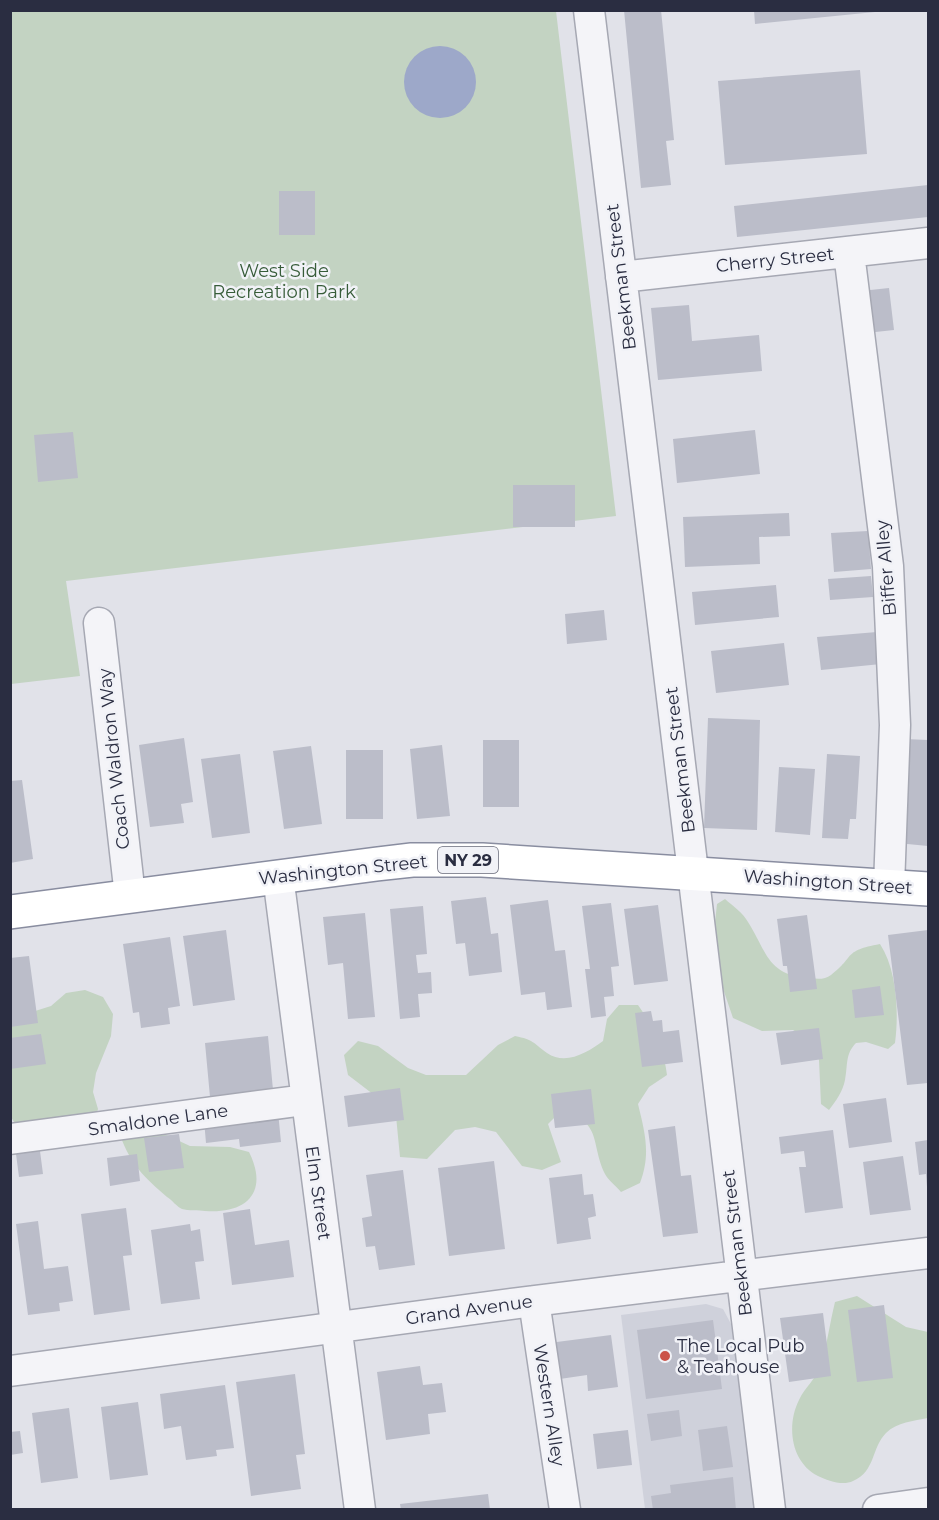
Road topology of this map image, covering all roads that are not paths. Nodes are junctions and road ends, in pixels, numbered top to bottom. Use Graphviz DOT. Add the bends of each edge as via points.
graph roads {
  1 [pos="588,10"];
  2 [pos="928,243"];
  3 [pos="849,253"];
  4 [pos="621,277"];
  5 [pos="99,623"];
  6 [pos="693,874"];
  7 [pos="278,876"];
  8 [pos="889,886"];
  9 [pos="928,888"];
  10 [pos="130,896"];
  11 [pos="10,912"];
  12 [pos="305,1100"];
  13 [pos="10,1139"];
  14 [pos="928,1253"];
  15 [pos="741,1277"];
  16 [pos="534,1301"];
  17 [pos="336,1328"];
  18 [pos="10,1371"];
  19 [pos="928,1503"];
  20 [pos="360,1509"];
  21 [pos="565,1509"];
  22 [pos="770,1509"];
  23 [pos="878,1509"];
  1 -- 4 [label="street, Beekman Street"];
  2 -- 3 [label="street, Cherry Street"];
  3 -- 4 [label="street, Cherry Street"];
  3 -- 8 [label="street, Biffer Alley" via="888,566 895,725"];
  4 -- 6 [label="street, Beekman Street"];
  5 -- 10 [label="street, Coach Waldron Way"];
  6 -- 7 [label="highway, Washington Street / NY 29" via="412,860"];
  6 -- 8 [label="highway, Washington Street / NY 29"];
  6 -- 15 [label="street, Beekman Street"];
  7 -- 10 [label="highway, Washington Street / NY 29"];
  7 -- 12 [label="street, Elm Street"];
  8 -- 9 [label="highway, Washington Street / NY 29"];
  10 -- 11 [label="highway, Washington Street / NY 29"];
  12 -- 13 [label="street, Smaldone Lane"];
  12 -- 17 [label="street, Elm Street"];
  14 -- 15 [label="street, Grand Avenue"];
  15 -- 16 [label="street, Grand Avenue"];
  15 -- 22 [label="street, Beekman Street"];
  16 -- 17 [label="street, Grand Avenue"];
  16 -- 21 [label="street, Western Alley"];
  17 -- 18 [label="street, Grand Avenue"];
  17 -- 20 [label="street, Elm Street"];
  19 -- 23 [label="street"];
}
